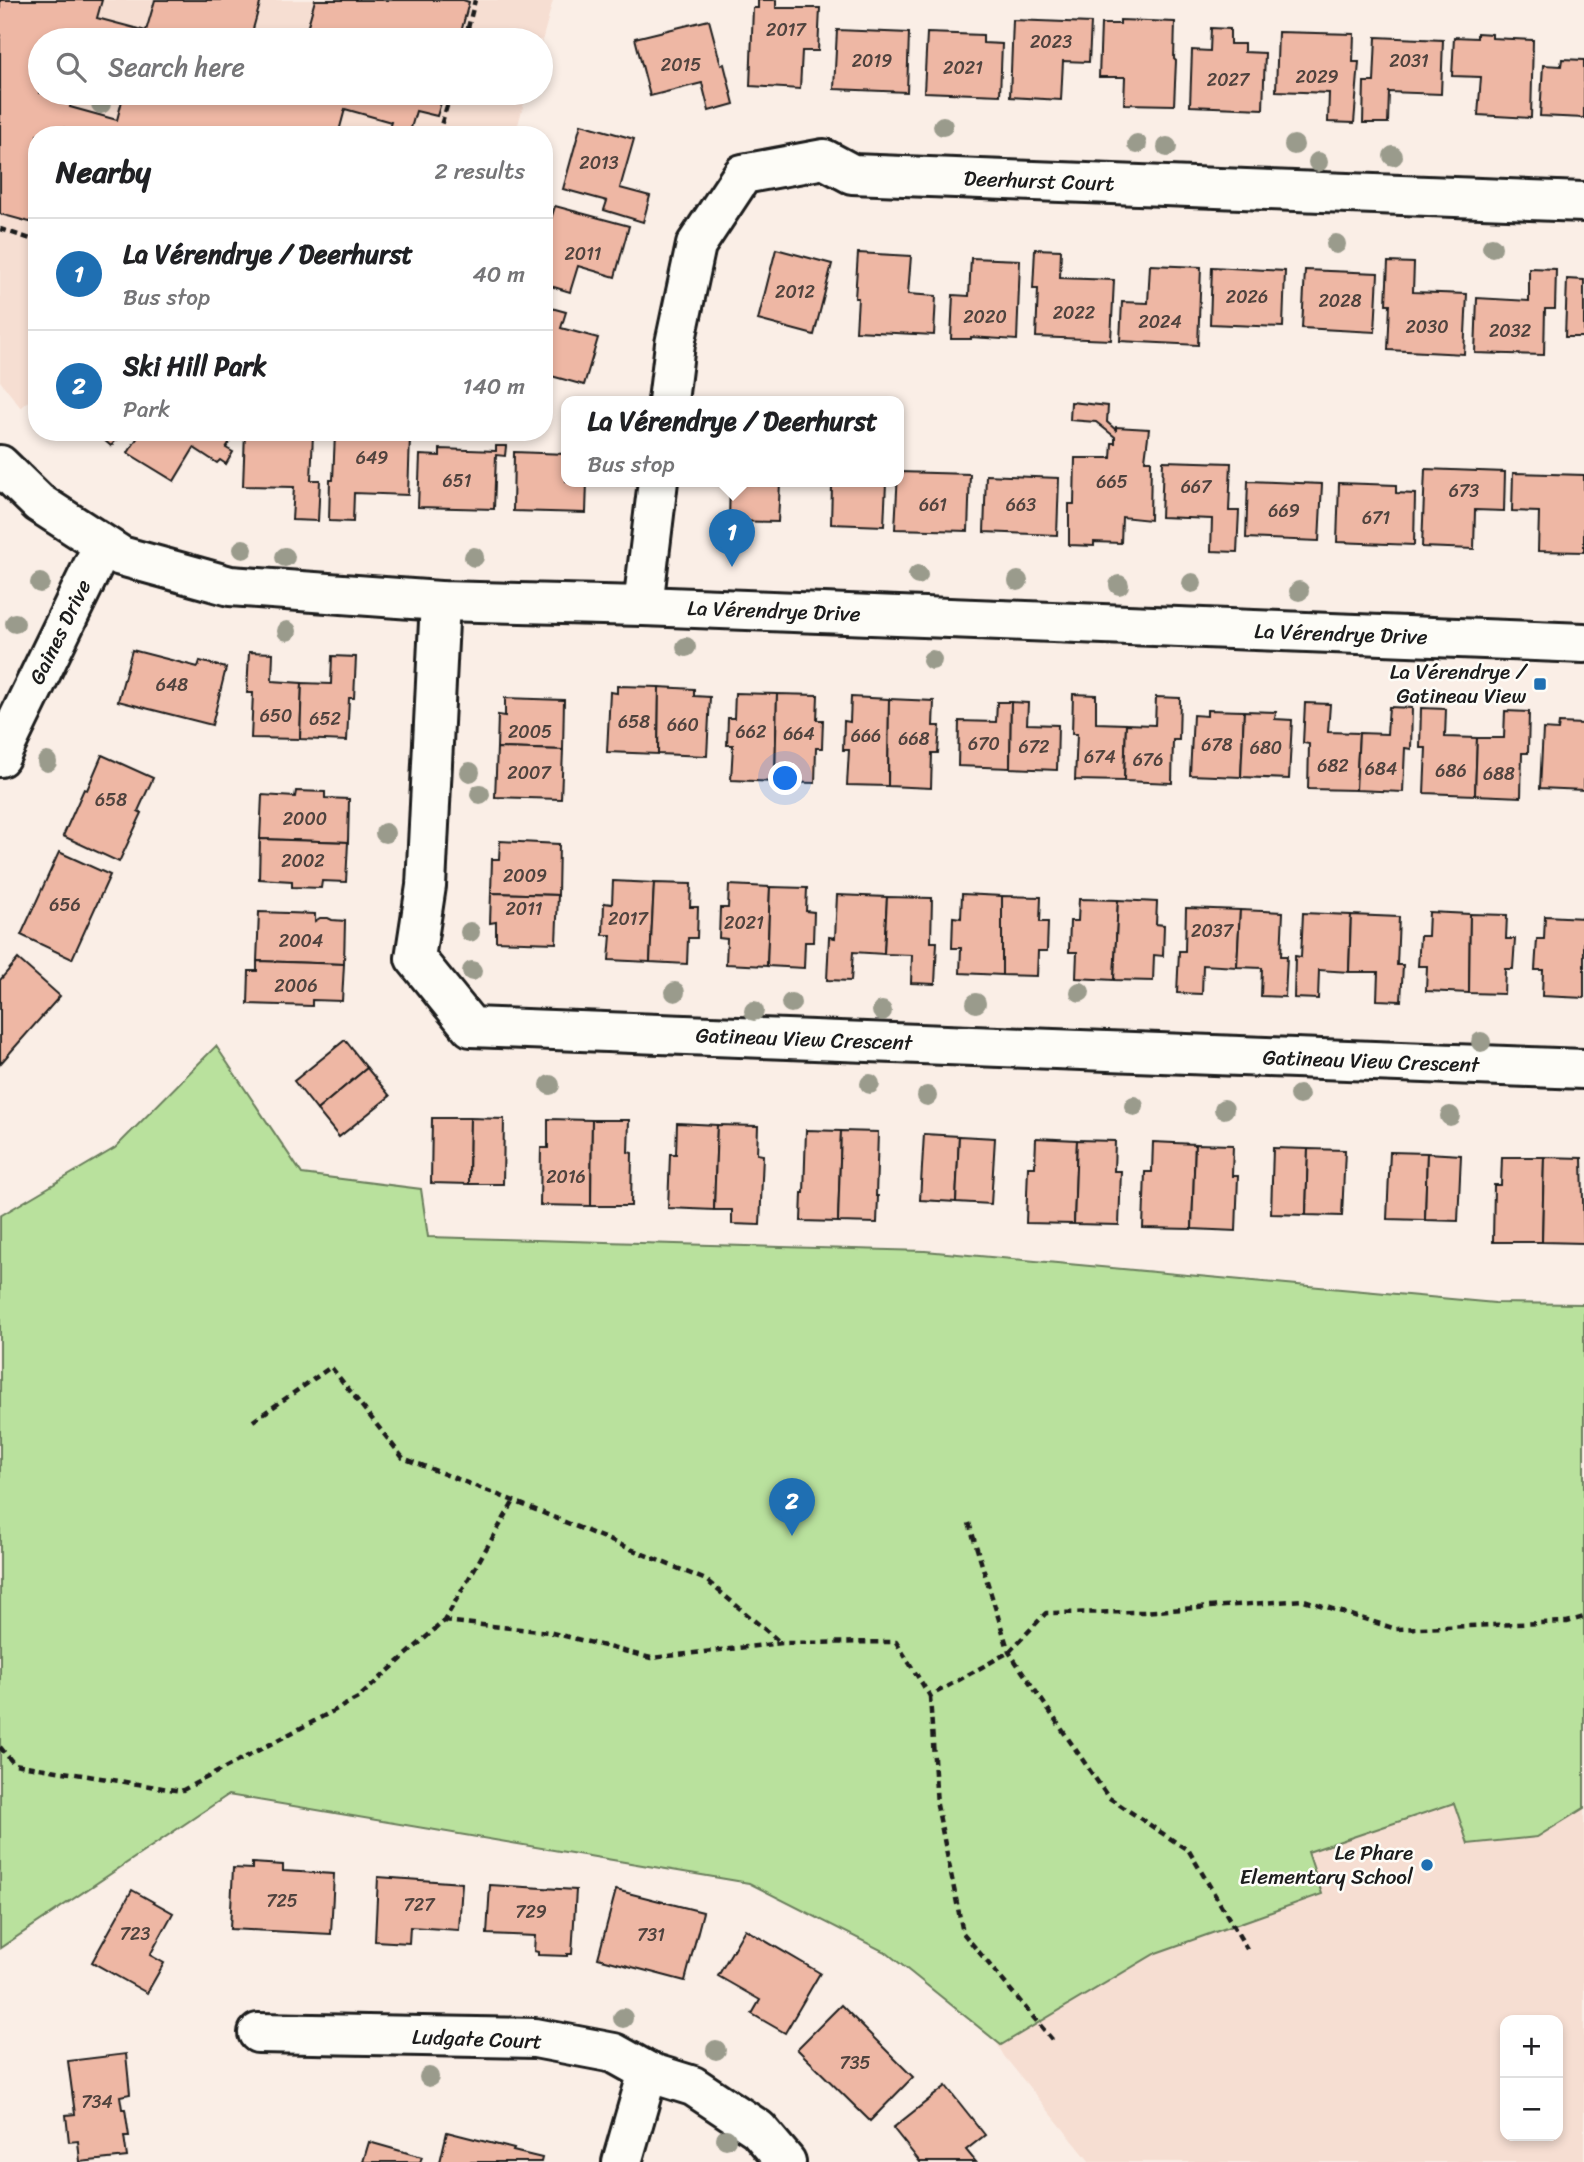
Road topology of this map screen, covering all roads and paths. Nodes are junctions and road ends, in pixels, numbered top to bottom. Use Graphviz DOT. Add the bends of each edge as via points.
graph roads {
  1 [pos="475,0"];
  2 [pos="469,28"];
  3 [pos="447,105"];
  4 [pos="441,126"];
  5 [pos="1584,202"];
  6 [pos="0,229"];
  7 [pos="28,238"];
  8 [pos="669,396"];
  9 [pos="0,465"];
  10 [pos="657,487"];
  11 [pos="103,545"];
  12 [pos="440,601"];
  13 [pos="643,606"];
  14 [pos="1584,643"];
  15 [pos="0,757"];
  16 [pos="1584,1069"];
  17 [pos="253,1421"];
  18 [pos="514,1501"];
  19 [pos="970,1523"];
  20 [pos="1584,1617"];
  21 [pos="444,1621"];
  22 [pos="782,1643"];
  23 [pos="1009,1651"];
  24 [pos="930,1696"];
  25 [pos="0,1747"];
  26 [pos="1247,1949"];
  27 [pos="258,2033"];
  28 [pos="1055,2043"];
  29 [pos="648,2071"];
  30 [pos="622,2162"];
  31 [pos="786,2162"];
  1 -- 2 [label="path"];
  3 -- 4 [label="path"];
  5 -- 8 [label="street, Deerhurst Court" via="852,174 824,159 743,174 696,245"];
  6 -- 7 [label="path"];
  9 -- 11 [label="street, La Vérendrye Drive" via="39,503"];
  10 -- 13 [label="street"];
  11 -- 12 [label="street, La Vérendrye Drive" via="121,556 230,586"];
  11 -- 15 [label="street, Gaines Drive"];
  12 -- 13 [label="street, La Vérendrye Drive"];
  12 -- 16 [label="street, Gatineau View Crescent" via="426,886 415,958 471,1027"];
  13 -- 14 [label="street, La Vérendrye Drive"];
  17 -- 18 [label="path" via="331,1367 403,1458"];
  18 -- 21 [label="path"];
  18 -- 22 [label="path" via="706,1580"];
  19 -- 23 [label="path"];
  20 -- 23 [label="path" via="1567,1622 1396,1629 1304,1600 1143,1612 1046,1613"];
  21 -- 22 [label="path" via="549,1632 651,1658"];
  21 -- 25 [label="path" via="358,1698 181,1791 14,1764"];
  22 -- 24 [label="path" via="896,1642"];
  23 -- 24 [label="path"];
  23 -- 26 [label="path" via="1108,1797 1189,1851"];
  24 -- 28 [label="path" via="937,1805 963,1933"];
  27 -- 29 [label="street, Ludgate Court" via="535,2038 614,2053"];
  29 -- 30 [label="street"];
  29 -- 31 [label="street, Ludgate Court" via="704,2093 758,2129"];
}
